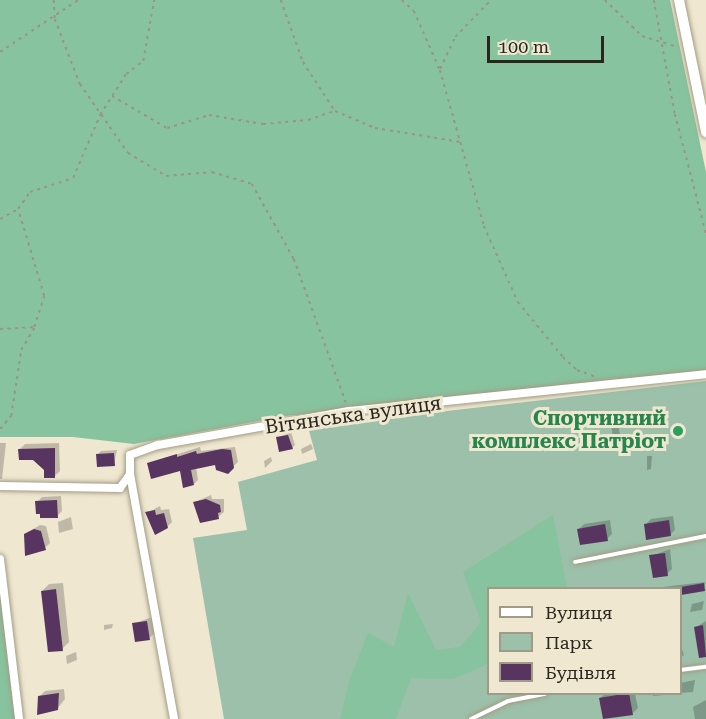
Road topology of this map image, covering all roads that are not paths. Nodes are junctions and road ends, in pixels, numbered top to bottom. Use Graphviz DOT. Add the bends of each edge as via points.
graph roads {
  1 [pos="679,0"];
  2 [pos="706,132"];
  3 [pos="706,374"];
  4 [pos="130,474"];
  5 [pos="0,486"];
  6 [pos="706,536"];
  7 [pos="0,559"];
  8 [pos="575,562"];
  9 [pos="706,667"];
  10 [pos="682,670"];
  11 [pos="536,695"];
  12 [pos="19,719"];
  13 [pos="174,719"];
  14 [pos="471,719"];
  1 -- 2 [label="street"];
  3 -- 4 [label="street, Вітянська вулиця" via="349,411 135,451 127,460"];
  4 -- 5 [label="street" via="120,488"];
  4 -- 13 [label="street"];
  6 -- 8 [label="lane"];
  7 -- 12 [label="street"];
  9 -- 10 [label="lane"];
  11 -- 14 [label="lane" via="508,701"];
}
